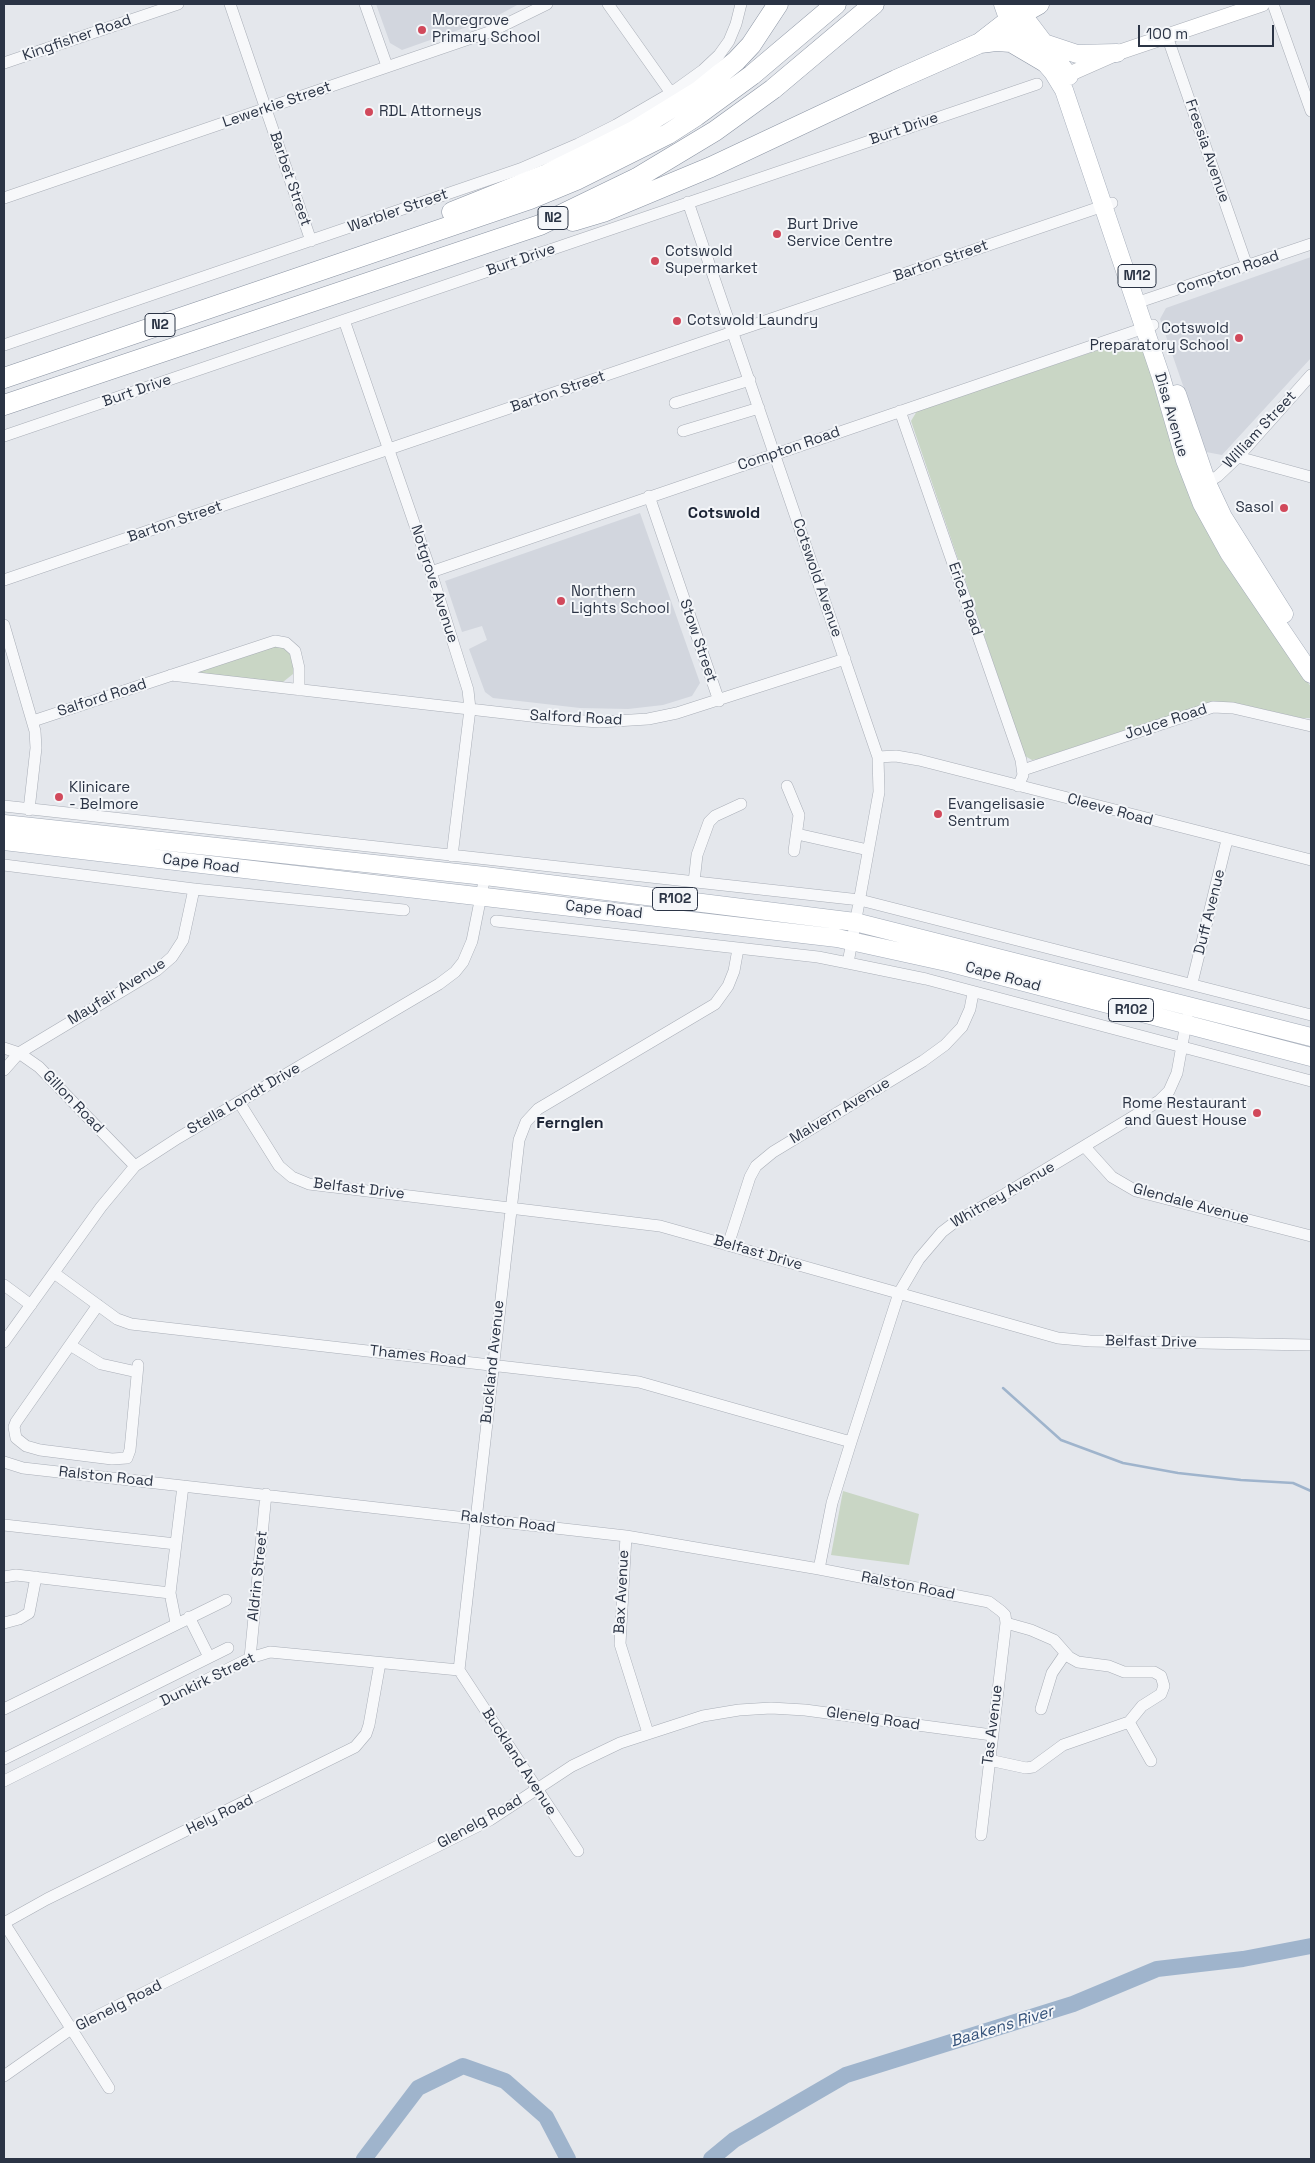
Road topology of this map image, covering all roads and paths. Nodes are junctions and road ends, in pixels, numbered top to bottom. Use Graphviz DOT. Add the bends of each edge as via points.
graph roads {
  1 [pos="178,4"];
  2 [pos="230,4"];
  3 [pos="365,4"];
  4 [pos="548,4"];
  5 [pos="608,4"];
  6 [pos="741,4"];
  7 [pos="778,4"];
  8 [pos="836,4"];
  9 [pos="874,4"];
  10 [pos="1039,4"];
  11 [pos="1262,4"];
  12 [pos="1273,4"];
  13 [pos="1230,9"];
  14 [pos="1009,11"];
  15 [pos="1167,36"];
  16 [pos="980,43"];
  17 [pos="1046,53"];
  18 [pos="1116,53"];
  19 [pos="4,63"];
  20 [pos="387,66"];
  21 [pos="1063,76"];
  22 [pos="1038,84"];
  23 [pos="671,93"];
  24 [pos="267,109"];
  25 [pos="1311,111"];
  26 [pos="4,198"];
  27 [pos="688,202"];
  28 [pos="1107,205"];
  29 [pos="514,235"];
  30 [pos="311,241"];
  31 [pos="1311,244"];
  32 [pos="1247,266"];
  33 [pos="277,284"];
  34 [pos="1141,302"];
  35 [pos="344,320"];
  36 [pos="1149,327"];
  37 [pos="733,332"];
  38 [pos="4,345"];
  39 [pos="1311,375"];
  40 [pos="4,378"];
  41 [pos="750,380"];
  42 [pos="675,403"];
  43 [pos="4,405"];
  44 [pos="759,408"];
  45 [pos="900,411"];
  46 [pos="683,431"];
  47 [pos="4,436"];
  48 [pos="388,450"];
  49 [pos="775,454"];
  50 [pos="1238,457"];
  51 [pos="1311,477"];
  52 [pos="1201,486"];
  53 [pos="649,496"];
  54 [pos="431,572"];
  55 [pos="4,580"];
  56 [pos="4,625"];
  57 [pos="1311,656"];
  58 [pos="845,659"];
  59 [pos="1311,674"];
  60 [pos="171,675"];
  61 [pos="299,690"];
  62 [pos="719,701"];
  63 [pos="470,709"];
  64 [pos="33,721"];
  65 [pos="1311,726"];
  66 [pos="878,757"];
  67 [pos="1023,770"];
  68 [pos="787,786"];
  69 [pos="1018,786"];
  70 [pos="741,804"];
  71 [pos="4,806"];
  72 [pos="4,824"];
  73 [pos="27,827"];
  74 [pos="797,834"];
  75 [pos="1227,840"];
  76 [pos="4,841"];
  77 [pos="868,850"];
  78 [pos="794,851"];
  79 [pos="452,856"];
  80 [pos="1311,860"];
  81 [pos="4,865"];
  82 [pos="485,876"];
  83 [pos="694,882"];
  84 [pos="194,889"];
  85 [pos="481,897"];
  86 [pos="860,900"];
  87 [pos="404,910"];
  88 [pos="496,921"];
  89 [pos="855,922"];
  90 [pos="852,940"];
  91 [pos="738,949"];
  92 [pos="848,962"];
  93 [pos="1192,983"];
  94 [pos="973,993"];
  95 [pos="1189,1005"];
  96 [pos="1311,1015"];
  97 [pos="1186,1025"];
  98 [pos="1311,1037"];
  99 [pos="4,1048"];
  100 [pos="1183,1048"];
  101 [pos="19,1054"];
  102 [pos="1311,1057"];
  103 [pos="4,1070"];
  104 [pos="1311,1081"];
  105 [pos="239,1102"];
  106 [pos="1085,1147"];
  107 [pos="135,1166"];
  108 [pos="511,1207"];
  109 [pos="1311,1236"];
  110 [pos="728,1244"];
  111 [pos="54,1273"];
  112 [pos="4,1285"];
  113 [pos="898,1293"];
  114 [pos="31,1305"];
  115 [pos="98,1305"];
  116 [pos="4,1342"];
  117 [pos="1311,1344"];
  118 [pos="70,1345"];
  119 [pos="492,1364"];
  120 [pos="851,1442"];
  121 [pos="4,1462"];
  122 [pos="183,1486"];
  123 [pos="266,1494"];
  124 [pos="476,1518"];
  125 [pos="4,1525"];
  126 [pos="626,1536"];
  127 [pos="176,1544"];
  128 [pos="819,1569"];
  129 [pos="4,1577"];
  130 [pos="36,1577"];
  131 [pos="170,1592"];
  132 [pos="226,1600"];
  133 [pos="189,1617"];
  134 [pos="1005,1619"];
  135 [pos="4,1623"];
  136 [pos="176,1623"];
  137 [pos="228,1648"];
  138 [pos="1065,1654"];
  139 [pos="209,1657"];
  140 [pos="250,1658"];
  141 [pos="380,1663"];
  142 [pos="459,1670"];
  143 [pos="1041,1709"];
  144 [pos="4,1710"];
  145 [pos="1129,1722"];
  146 [pos="648,1734"];
  147 [pos="992,1735"];
  148 [pos="4,1760"];
  149 [pos="989,1760"];
  150 [pos="1152,1762"];
  151 [pos="4,1781"];
  152 [pos="537,1789"];
  153 [pos="981,1835"];
  154 [pos="578,1851"];
  155 [pos="4,1923"];
  156 [pos="71,2029"];
  157 [pos="4,2076"];
  158 [pos="109,2088"];
  1 -- 19 [label="street, Kingfisher Road"];
  2 -- 24 [label="street, Barbet Street"];
  3 -- 20 [label="street"];
  4 -- 20 [label="street, Lewerkie Street" via="492,31"];
  5 -- 23 [label="street"];
  6 -- 23 [label="street, Warbler Street" via="732,34 719,55"];
  7 -- 33 [label="highway" via="751,44 724,72 634,131 547,174"];
  8 -- 33 [label="highway, N2" via="724,97 668,134 607,165 530,199"];
  9 -- 29 [label="highway, N2" via="773,89 700,141 621,186"];
  10 -- 14 [label="highway"];
  11 -- 13 [label="street"];
  12 -- 25 [label="street"];
  13 -- 15 [label="street"];
  14 -- 16 [label="highway"];
  14 -- 17 [label="main road, Disa Avenue / M12"];
  15 -- 18 [label="street"];
  15 -- 32 [label="street, Freesia Avenue"];
  16 -- 17 [label="highway" via="1011,42"];
  16 -- 29 [label="highway" via="750,150 603,212 530,236"];
  17 -- 18 [label="main road"];
  17 -- 21 [label="main road, Disa Avenue / M12"];
  18 -- 21 [label="street"];
  20 -- 24 [label="street, Lewerkie Street"];
  21 -- 28 [label="main road, Disa Avenue / M12"];
  22 -- 27 [label="street, Burt Drive"];
  23 -- 30 [label="street, Warbler Street" via="616,125 520,169"];
  24 -- 26 [label="street, Lewerkie Street"];
  24 -- 30 [label="street, Barbet Street"];
  27 -- 35 [label="street, Burt Drive"];
  27 -- 37 [label="street, Cotswold Avenue"];
  28 -- 34 [label="main road, Disa Avenue / M12"];
  28 -- 37 [label="street, Barton Street"];
  29 -- 43 [label="highway, N2"];
  30 -- 38 [label="street, Warbler Street"];
  31 -- 32 [label="street, Compton Road"];
  32 -- 34 [label="street, Compton Road"];
  33 -- 40 [label="highway, N2"];
  34 -- 36 [label="main road, Disa Avenue / M12"];
  35 -- 47 [label="street, Burt Drive"];
  35 -- 48 [label="street, Notgrove Avenue"];
  36 -- 45 [label="street, Compton Road"];
  36 -- 52 [label="main road, Disa Avenue / M12"];
  37 -- 41 [label="street, Cotswold Avenue"];
  37 -- 48 [label="street, Barton Street"];
  39 -- 50 [label="street, William Street"];
  41 -- 42 [label="street"];
  41 -- 44 [label="street, Cotswold Avenue"];
  44 -- 46 [label="street"];
  44 -- 49 [label="street, Cotswold Avenue"];
  45 -- 49 [label="street, Compton Road"];
  45 -- 67 [label="street, Erica Road"];
  48 -- 54 [label="street, Notgrove Avenue"];
  48 -- 55 [label="street, Barton Street"];
  49 -- 53 [label="street, Compton Road"];
  49 -- 58 [label="street, Cotswold Avenue"];
  50 -- 51 [label="street"];
  50 -- 52 [label="street, William Street"];
  52 -- 57 [label="main road, Disa Avenue / M12"];
  52 -- 59 [label="main road, Disa Avenue / M12" via="1220,539"];
  53 -- 54 [label="street, Compton Road"];
  53 -- 62 [label="street, Stow Street"];
  54 -- 63 [label="street, Notgrove Avenue" via="468,690"];
  56 -- 64 [label="street"];
  58 -- 62 [label="street, Salford Road"];
  58 -- 66 [label="street, Cotswold Avenue"];
  60 -- 61 [label="street, Salford Road"];
  60 -- 61 [label="street, Salford Road" via="268,642 281,641 295,651"];
  60 -- 64 [label="street, Salford Road"];
  61 -- 63 [label="street, Salford Road"];
  62 -- 63 [label="street, Salford Road" via="677,714 623,721 574,721"];
  63 -- 79 [label="street, Notgrove Avenue"];
  64 -- 73 [label="street" via="36,748"];
  65 -- 67 [label="street, Joyce Road" via="1233,708 1213,707"];
  66 -- 69 [label="street, Cleeve Road" via="903,757"];
  66 -- 77 [label="street, Cotswold Avenue" via="879,792"];
  67 -- 69 [label="street"];
  68 -- 74 [label="street" via="798,811"];
  69 -- 75 [label="street, Cleeve Road"];
  70 -- 83 [label="street" via="709,822 697,855"];
  71 -- 73 [label="street, Cape Road"];
  72 -- 73 [label="main road, Cape Road / R102"];
  73 -- 76 [label="main road, Cape Road / R102"];
  73 -- 79 [label="street, Cape Road"];
  73 -- 82 [label="main road, Cape Road / R102"];
  73 -- 85 [label="main road, Cape Road / R102"];
  74 -- 77 [label="street"];
  74 -- 78 [label="street"];
  75 -- 80 [label="street, Cleeve Road"];
  75 -- 93 [label="street, Duff Avenue"];
  77 -- 86 [label="street, Cotswold Avenue"];
  79 -- 83 [label="street, Cape Road"];
  81 -- 84 [label="street, Cape Road"];
  82 -- 85 [label="street, Stella Londt Drive"];
  82 -- 89 [label="main road, Cape Road / R102"];
  83 -- 86 [label="street, Cape Road"];
  84 -- 87 [label="street, Cape Road"];
  84 -- 101 [label="street, Mayfair Avenue" via="183,940 172,957 157,970"];
  85 -- 90 [label="main road, Cape Road / R102"];
  85 -- 105 [label="street, Stella Londt Drive" via="472,940 455,972"];
  86 -- 89 [label="street, Cotswold Avenue"];
  86 -- 93 [label="street, Cape Road"];
  88 -- 91 [label="street, Cape Road"];
  89 -- 90 [label="street, Cotswold Avenue"];
  89 -- 95 [label="main road, Cape Road / R102"];
  90 -- 92 [label="street, Cotswold Avenue"];
  90 -- 97 [label="main road, Cape Road / R102"];
  91 -- 92 [label="street, Cape Road"];
  91 -- 108 [label="street, Buckland Avenue" via="728,986 715,1004 531,1115 519,1140"];
  92 -- 94 [label="street, Cape Road"];
  93 -- 96 [label="street, Cape Road"];
  94 -- 100 [label="street, Cape Road"];
  94 -- 110 [label="street, Malvern Avenue" via="962,1026 945,1044 923,1061 773,1152 756,1166"];
  95 -- 97 [label="street, Whitney Avenue"];
  95 -- 98 [label="main road, Cape Road / R102"];
  97 -- 100 [label="street, Whitney Avenue"];
  97 -- 102 [label="main road, Cape Road / R102"];
  99 -- 101 [label="street, Gillon Road"];
  100 -- 104 [label="street, Cape Road"];
  100 -- 106 [label="street, Whitney Avenue" via="1173,1083 1159,1101"];
  101 -- 103 [label="street, Mayfair Avenue"];
  101 -- 107 [label="street, Gillon Road" via="49,1076"];
  105 -- 107 [label="street, Stella Londt Drive"];
  105 -- 108 [label="street, Belfast Drive" via="279,1166 300,1181 318,1186"];
  106 -- 109 [label="street, Glendale Avenue" via="1112,1177 1136,1191"];
  106 -- 113 [label="street, Whitney Avenue" via="942,1232 919,1259"];
  107 -- 111 [label="street, Stella Londt Drive" via="101,1206"];
  108 -- 110 [label="street, Belfast Drive" via="644,1222"];
  108 -- 119 [label="street, Buckland Avenue"];
  110 -- 113 [label="street, Belfast Drive"];
  111 -- 114 [label="street, Stella Londt Drive"];
  111 -- 115 [label="street, Thames Road"];
  112 -- 114 [label="street"];
  113 -- 117 [label="street, Belfast Drive" via="1073,1340"];
  113 -- 120 [label="street, Whitney Avenue"];
  114 -- 116 [label="street, Stella Londt Drive"];
  115 -- 118 [label="street"];
  115 -- 119 [label="street, Thames Road" via="131,1324"];
  118 -- 118 [label="street" via="101,1364 137,1368 127,1458 112,1460 40,1450 26,1446 16,1438 16,1422"];
  119 -- 120 [label="street, Thames Road" via="639,1382"];
  119 -- 124 [label="street, Buckland Avenue"];
  120 -- 128 [label="street, Whitney Avenue" via="832,1503"];
  121 -- 122 [label="street, Ralston Road" via="23,1468"];
  122 -- 123 [label="street, Ralston Road"];
  122 -- 127 [label="street"];
  123 -- 124 [label="street, Ralston Road"];
  123 -- 140 [label="street, Aldrin Street"];
  124 -- 126 [label="street, Ralston Road"];
  124 -- 142 [label="street, Buckland Avenue"];
  125 -- 127 [label="street"];
  126 -- 128 [label="street, Ralston Road"];
  126 -- 146 [label="street, Bax Avenue" via="620,1644"];
  127 -- 131 [label="street"];
  128 -- 134 [label="street, Ralston Road" via="989,1602"];
  129 -- 130 [label="street"];
  130 -- 131 [label="street"];
  130 -- 135 [label="street" via="29,1612"];
  131 -- 136 [label="street"];
  132 -- 133 [label="street"];
  133 -- 136 [label="street"];
  133 -- 139 [label="street"];
  134 -- 138 [label="street, Ralston Road" via="1054,1640"];
  134 -- 147 [label="street, Tas Avenue"];
  136 -- 144 [label="street"];
  137 -- 139 [label="street"];
  138 -- 143 [label="street" via="1052,1673"];
  138 -- 145 [label="street, Ralston Road" via="1085,1664 1109,1666 1124,1672 1154,1672 1161,1676 1164,1686 1161,1694 1142,1706"];
  139 -- 148 [label="street"];
  140 -- 141 [label="street, Dunkirk Street" via="276,1652"];
  140 -- 151 [label="street, Dunkirk Street"];
  141 -- 142 [label="street, Dunkirk Street"];
  141 -- 155 [label="street, Hely Road" via="369,1725 355,1747"];
  142 -- 152 [label="street, Buckland Avenue"];
  145 -- 149 [label="street" via="1063,1745 1031,1768"];
  145 -- 150 [label="street"];
  146 -- 147 [label="street, Glenelg Road" via="704,1716 772,1708"];
  146 -- 152 [label="street, Glenelg Road" via="605,1748"];
  147 -- 149 [label="street, Tas Avenue"];
  149 -- 153 [label="street, Tas Avenue"];
  152 -- 154 [label="street, Buckland Avenue"];
  152 -- 156 [label="street, Glenelg Road" via="490,1820"];
  155 -- 156 [label="street"];
  156 -- 157 [label="street, Glenelg Road"];
  156 -- 158 [label="street"];
}
